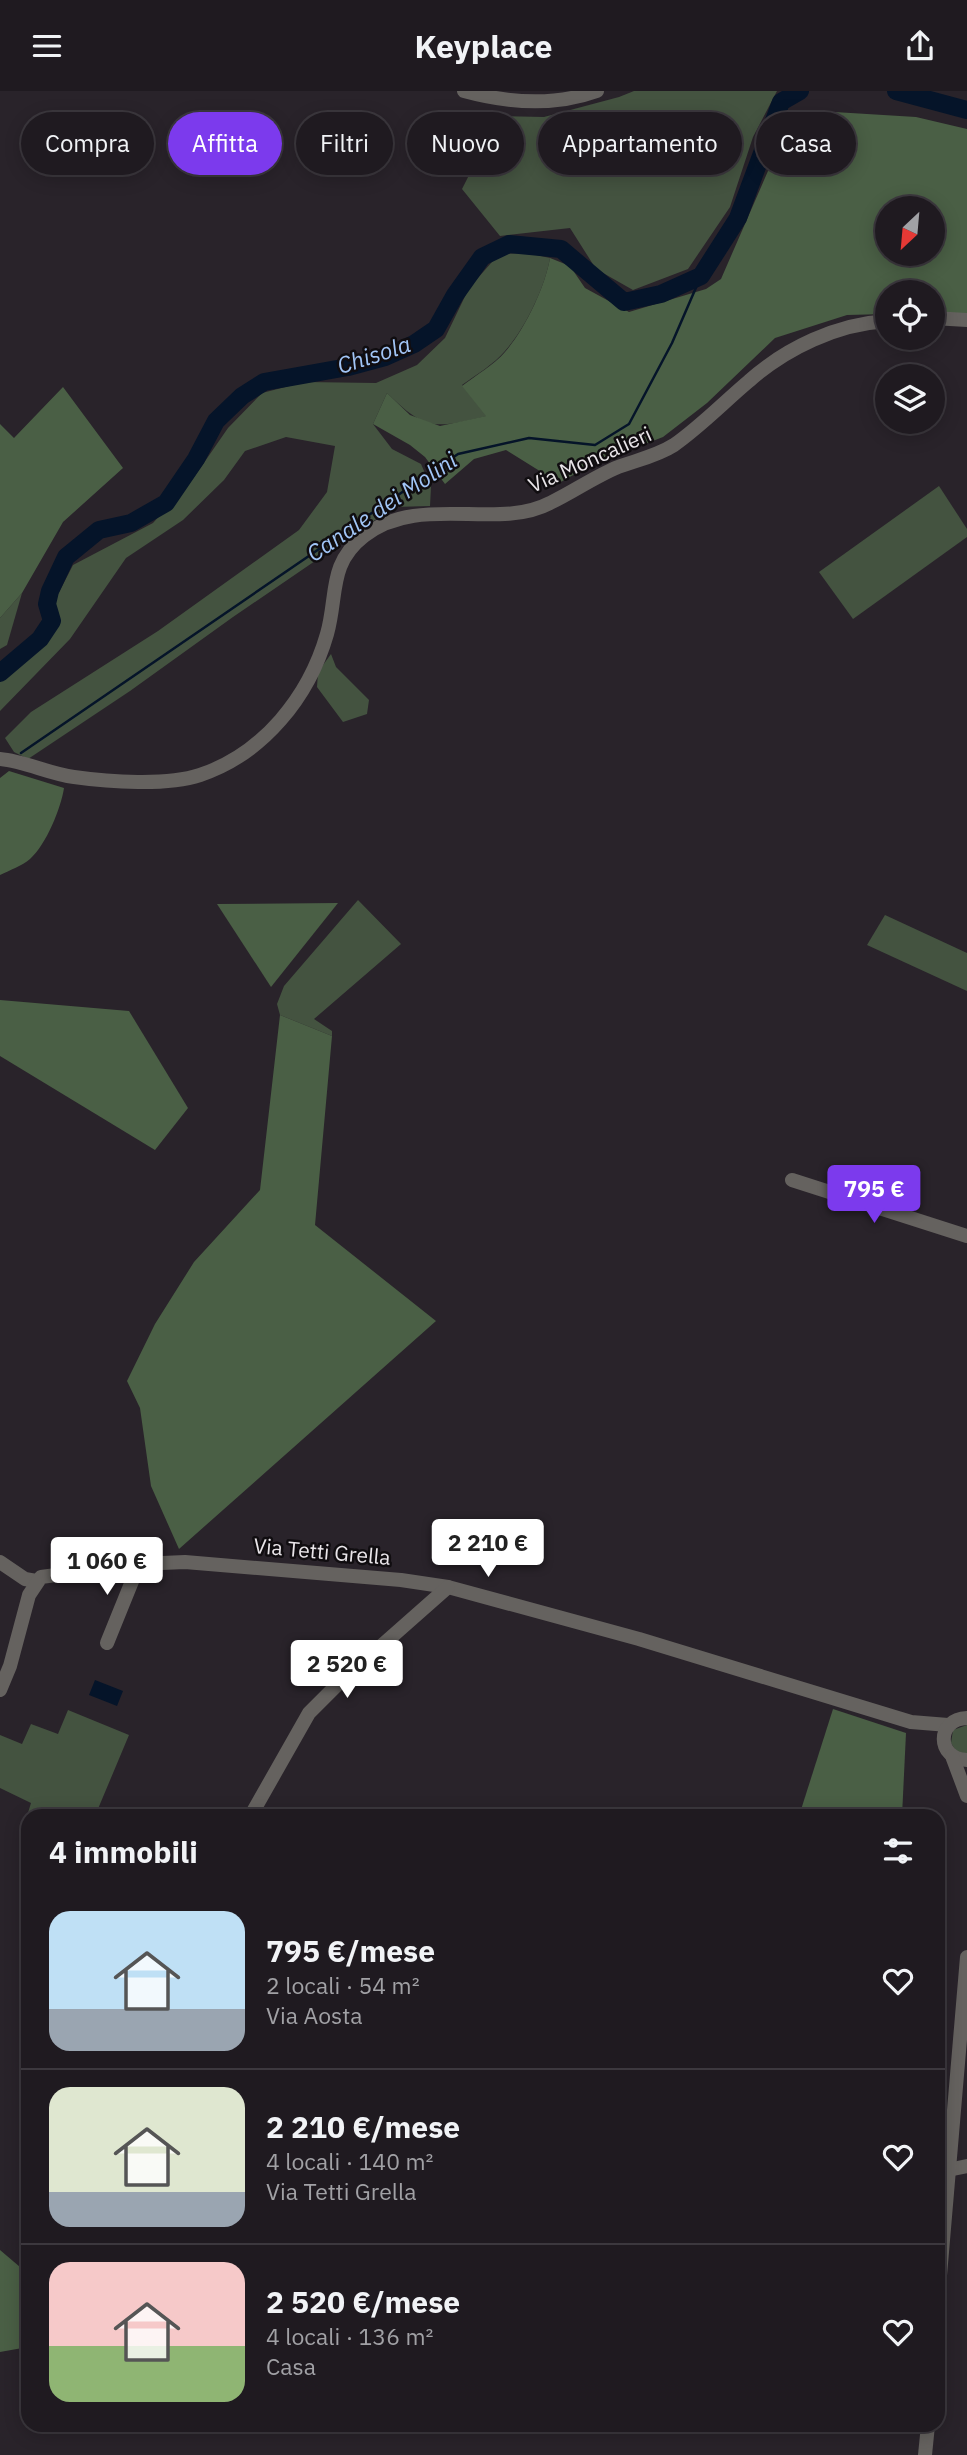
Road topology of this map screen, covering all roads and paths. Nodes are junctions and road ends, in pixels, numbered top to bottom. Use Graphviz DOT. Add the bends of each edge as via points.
graph roads {
  1 [pos="464,91"];
  2 [pos="597,91"];
  3 [pos="945,319"];
  4 [pos="967,320"];
  5 [pos="875,323"];
  6 [pos="0,759"];
  7 [pos="792,1180"];
  8 [pos="967,1236"];
  9 [pos="0,1562"];
  10 [pos="139,1564"];
  11 [pos="36,1581"];
  12 [pos="448,1587"];
  13 [pos="107,1643"];
  14 [pos="0,1690"];
  15 [pos="960,1717"];
  16 [pos="911,1722"];
  17 [pos="948,1751"];
  18 [pos="967,1760"];
  19 [pos="967,1796"];
  20 [pos="255,1809"];
  21 [pos="967,1957"];
  22 [pos="967,2166"];
  23 [pos="948,2170"];
  24 [pos="945,2209"];
  25 [pos="927,2432"];
  26 [pos="925,2455"];
  1 -- 2 [label="street" via="499,101 542,102"];
  3 -- 4 [label="street"];
  5 -- 6 [label="street, Via Moncalieri" via="837,330 791,351 751,378 670,447 617,468 547,505 521,512 404,517 365,535 348,551 337,571 330,623 309,681 274,729 226,764 199,776 165,782 78,778"];
  7 -- 8 [label="street"];
  9 -- 11 [label="street"];
  10 -- 11 [label="street, Via Tetti Grella" via="47,1575"];
  10 -- 12 [label="street, Via Tetti Grella" via="198,1563"];
  10 -- 13 [label="street"];
  11 -- 14 [label="street"];
  12 -- 16 [label="street, Via Tetti Grella" via="639,1639"];
  12 -- 20 [label="street" via="309,1713"];
  15 -- 16 [label="street, Via Tetti Grella"];
  15 -- 17 [label="street" via="943,1738"];
  16 -- 17 [label="street, Via Tetti Grella"];
  17 -- 18 [label="street"];
  17 -- 19 [label="street"];
  21 -- 23 [label="street"];
  22 -- 23 [label="street"];
  23 -- 24 [label="street"];
  25 -- 26 [label="street"];
}
